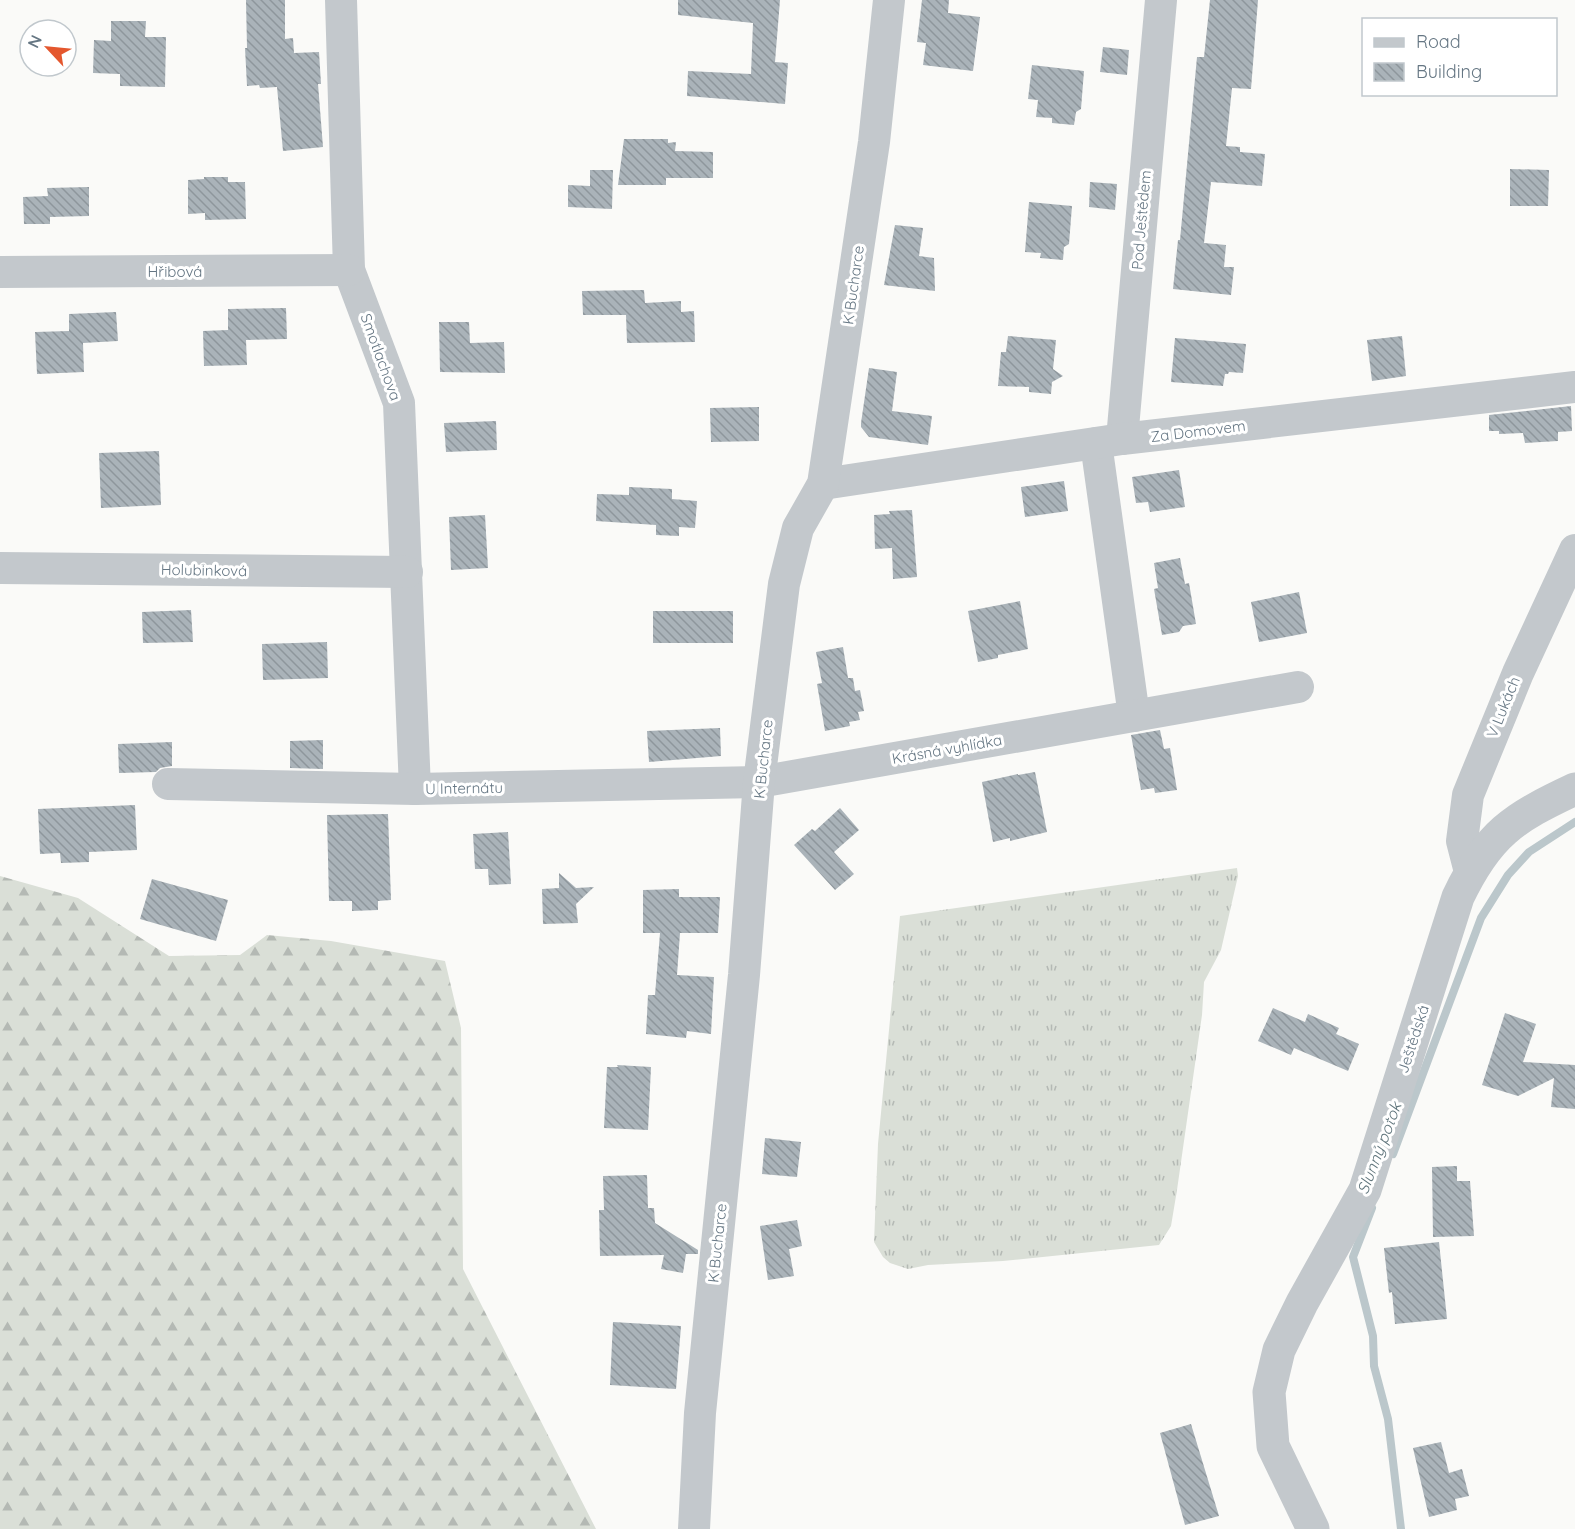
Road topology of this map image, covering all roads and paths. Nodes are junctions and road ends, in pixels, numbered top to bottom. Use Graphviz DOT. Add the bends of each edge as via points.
graph roads {
  1 [pos="341,0"];
  2 [pos="889,0"];
  3 [pos="1161,0"];
  4 [pos="349,270"];
  5 [pos="0,272"];
  6 [pos="1575,387"];
  7 [pos="1109,441"];
  8 [pos="823,484"];
  9 [pos="1575,550"];
  10 [pos="0,568"];
  11 [pos="407,572"];
  12 [pos="1298,687"];
  13 [pos="1134,716"];
  14 [pos="759,782"];
  15 [pos="168,784"];
  16 [pos="415,789"];
  17 [pos="1575,789"];
  18 [pos="1470,872"];
  19 [pos="694,1529"];
  20 [pos="1312,1529"];
  1 -- 4 [label="street, Smotlachova"];
  2 -- 8 [label="street, K Bucharce" via="874,142"];
  3 -- 7 [label="street, Pod Ještědem"];
  4 -- 5 [label="street, Hřibová"];
  4 -- 11 [label="street, Smotlachova" via="399,403"];
  6 -- 7 [label="street, Za Domovem"];
  7 -- 8 [label="street, Za Domovem"];
  7 -- 13 [label="street"];
  8 -- 14 [label="street, K Bucharce" via="798,528 784,584"];
  9 -- 18 [label="street, V Lukách" via="1518,673 1468,795 1462,841"];
  10 -- 11 [label="street, Holubinková"];
  11 -- 16 [label="street, Smotlachova"];
  12 -- 13 [label="street, Krásná vyhlídka"];
  13 -- 14 [label="street, Krásná vyhlídka"];
  14 -- 16 [label="street, U Internátu"];
  14 -- 19 [label="street, K Bucharce" via="744,975 700,1413"];
  15 -- 16 [label="street, U Internátu"];
  17 -- 18 [label="street, Ještědská" via="1512,823 1494,839"];
  18 -- 20 [label="street, Ještědská" via="1458,897 1365,1190 1279,1350 1269,1392 1274,1446"];
}
